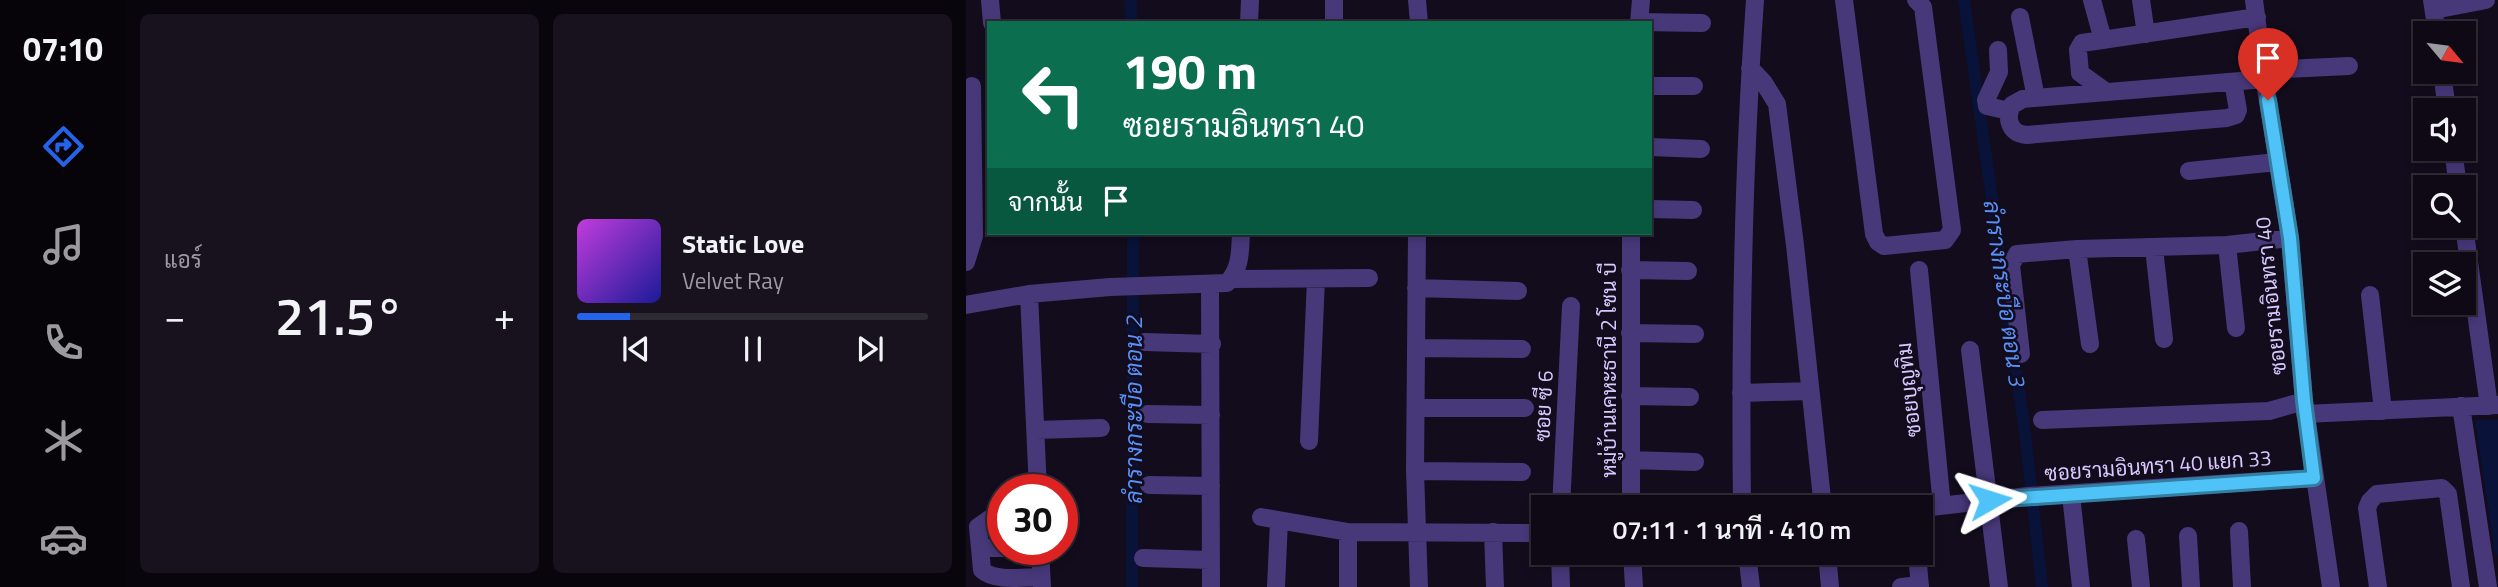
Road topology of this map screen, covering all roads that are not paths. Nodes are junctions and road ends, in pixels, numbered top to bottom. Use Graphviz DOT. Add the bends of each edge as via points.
graph roads {
  1 [pos="990,0"];
  2 [pos="1250,0"];
  3 [pos="1334,0"];
  4 [pos="1417,0"];
  5 [pos="1641,0"];
  6 [pos="1755,0"];
  7 [pos="1844,0"];
  8 [pos="1916,0"];
  9 [pos="2092,0"];
  10 [pos="2140,0"];
  11 [pos="2486,0"];
  12 [pos="2433,5"];
  13 [pos="2256,9"];
  14 [pos="2020,17"];
  15 [pos="992,21"];
  16 [pos="1249,21"];
  17 [pos="1334,21"];
  18 [pos="1419,21"];
  19 [pos="1639,21"];
  20 [pos="1652,22"];
  21 [pos="1702,23"];
  22 [pos="2146,34"];
  23 [pos="2103,40"];
  24 [pos="1998,50"];
  25 [pos="2349,66"];
  26 [pos="1750,68"];
  27 [pos="2264,75"];
  28 [pos="2233,82"];
  29 [pos="972,86"];
  30 [pos="1652,86"];
  31 [pos="1694,86"];
  32 [pos="2105,92"];
  33 [pos="2036,98"];
  34 [pos="2009,111"];
  35 [pos="1652,148"];
  36 [pos="1701,149"];
  37 [pos="2277,162"];
  38 [pos="2189,172"];
  39 [pos="1652,209"];
  40 [pos="1693,210"];
  41 [pos="1241,235"];
  42 [pos="1417,235"];
  43 [pos="1631,235"];
  44 [pos="2290,238"];
  45 [pos="2465,238"];
  46 [pos="2227,245"];
  47 [pos="2154,248"];
  48 [pos="2077,249"];
  49 [pos="966,262"];
  50 [pos="1630,270"];
  51 [pos="1919,270"];
  52 [pos="1688,271"];
  53 [pos="1369,278"];
  54 [pos="1231,279"];
  55 [pos="1315,279"];
  56 [pos="1210,284"];
  57 [pos="1416,288"];
  58 [pos="1518,291"];
  59 [pos="1029,294"];
  60 [pos="2370,295"];
  61 [pos="966,305"];
  62 [pos="1571,306"];
  63 [pos="2236,328"];
  64 [pos="1630,333"];
  65 [pos="1695,334"];
  66 [pos="2164,340"];
  67 [pos="1145,342"];
  68 [pos="1212,344"];
  69 [pos="2090,344"];
  70 [pos="1416,348"];
  71 [pos="1522,349"];
  72 [pos="1970,350"];
  73 [pos="2021,354"];
  74 [pos="1810,391"];
  75 [pos="1741,393"];
  76 [pos="1630,396"];
  77 [pos="1690,397"];
  78 [pos="2493,406"];
  79 [pos="2461,407"];
  80 [pos="1416,408"];
  81 [pos="1525,408"];
  82 [pos="2304,408"];
  83 [pos="2383,411"];
  84 [pos="1147,414"];
  85 [pos="1211,415"];
  86 [pos="2042,420"];
  87 [pos="1101,428"];
  88 [pos="1036,430"];
  89 [pos="1309,441"];
  90 [pos="1630,460"];
  91 [pos="1695,462"];
  92 [pos="1415,471"];
  93 [pos="1522,472"];
  94 [pos="1037,474"];
  95 [pos="2314,478"];
  96 [pos="1149,485"];
  97 [pos="1211,486"];
  98 [pos="1562,495"];
  99 [pos="1631,495"];
  100 [pos="1742,495"];
  101 [pos="1822,495"];
  102 [pos="2071,495"];
  103 [pos="1990,500"];
  104 [pos="1942,506"];
  105 [pos="1933,507"];
  106 [pos="987,520"];
  107 [pos="1417,531"];
  108 [pos="2239,531"];
  109 [pos="1348,532"];
  110 [pos="1493,532"];
  111 [pos="1531,533"];
  112 [pos="2188,536"];
  113 [pos="2136,539"];
  114 [pos="980,548"];
  115 [pos="987,548"];
  116 [pos="1143,558"];
  117 [pos="1210,560"];
  118 [pos="1560,565"];
  119 [pos="1633,565"];
  120 [pos="1748,565"];
  121 [pos="1828,565"];
  122 [pos="1918,565"];
  123 [pos="1042,582"];
  124 [pos="1920,586"];
  125 [pos="1211,587"];
  126 [pos="1276,587"];
  127 [pos="1348,587"];
  128 [pos="1419,587"];
  129 [pos="1495,587"];
  130 [pos="1561,587"];
  131 [pos="1634,587"];
  132 [pos="1751,587"];
  133 [pos="1830,587"];
  134 [pos="1901,587"];
  135 [pos="1998,587"];
  136 [pos="2081,587"];
  137 [pos="2141,587"];
  138 [pos="2191,587"];
  139 [pos="2242,587"];
  140 [pos="2331,587"];
  141 [pos="2378,587"];
  142 [pos="2461,587"];
  143 [pos="2488,587"];
  1 -- 15 [label="street"];
  2 -- 16 [label="street"];
  3 -- 17 [label="street"];
  4 -- 18 [label="street"];
  5 -- 19 [label="street"];
  6 -- 26 [label="street"];
  7 -- 8 [label="street" via="1874,234 1884,246 1945,240 1952,230 1923,7"];
  9 -- 23 [label="street"];
  10 -- 22 [label="street"];
  11 -- 12 [label="street"];
  13 -- 22 [label="street"];
  13 -- 27 [label="street, ซอยรามอินทรา 40"];
  14 -- 33 [label="street"];
  20 -- 21 [label="street"];
  22 -- 23 [label="street"];
  23 -- 32 [label="street" via="2082,43 2078,54 2080,73"];
  24 -- 34 [label="street" via="1998,72 1987,106"];
  25 -- 27 [label="street"];
  26 -- 74 [label="street" via="1777,104"];
  26 -- 75 [label="street"];
  27 -- 28 [label="street"];
  27 -- 37 [label="street, ซอยรามอินทรา 40"];
  28 -- 32 [label="street"];
  28 -- 34 [label="street" via="2238,110 2227,118 2020,135 2010,126"];
  29 -- 49 [label="street" via="974,236"];
  30 -- 31 [label="street"];
  32 -- 33 [label="street"];
  33 -- 34 [label="street" via="2012,104"];
  35 -- 36 [label="street"];
  37 -- 38 [label="street"];
  37 -- 44 [label="street, ซอยรามอินทรา 40"];
  39 -- 40 [label="street"];
  41 -- 54 [label="street" via="1240,260"];
  42 -- 57 [label="street"];
  43 -- 50 [label="street, หมู่บ้านเคหะธานี 2 โซน บี"];
  44 -- 46 [label="street"];
  44 -- 82 [label="street, ซอยรามอินทรา 40"];
  45 -- 78 [label="street"];
  46 -- 47 [label="street"];
  46 -- 63 [label="street"];
  47 -- 48 [label="street"];
  47 -- 66 [label="street"];
  48 -- 69 [label="street"];
  48 -- 73 [label="street" via="2022,252 2012,260"];
  50 -- 52 [label="street"];
  50 -- 64 [label="street, หมู่บ้านเคหะธานี 2 โซน บี"];
  51 -- 104 [label="street, ซอยบุญทิม"];
  53 -- 55 [label="street"];
  54 -- 55 [label="street"];
  54 -- 56 [label="street"];
  55 -- 89 [label="street"];
  56 -- 59 [label="street"];
  56 -- 68 [label="street"];
  57 -- 58 [label="street"];
  57 -- 70 [label="street"];
  59 -- 61 [label="street"];
  59 -- 88 [label="street"];
  60 -- 83 [label="street"];
  62 -- 98 [label="street, ซอย ซี 6"];
  64 -- 65 [label="street"];
  64 -- 76 [label="street, หมู่บ้านเคหะธานี 2 โซน บี"];
  67 -- 68 [label="street"];
  68 -- 85 [label="street"];
  70 -- 71 [label="street"];
  70 -- 80 [label="street"];
  72 -- 103 [label="street"];
  74 -- 75 [label="street"];
  74 -- 101 [label="street"];
  75 -- 100 [label="street"];
  76 -- 77 [label="street"];
  76 -- 90 [label="street, หมู่บ้านเคหะธานี 2 โซน บี"];
  78 -- 79 [label="street"];
  79 -- 83 [label="street"];
  79 -- 143 [label="street"];
  80 -- 81 [label="street"];
  80 -- 92 [label="street"];
  82 -- 83 [label="street"];
  82 -- 86 [label="street"];
  82 -- 95 [label="street, ซอยรามอินทรา 40"];
  84 -- 85 [label="street"];
  85 -- 97 [label="street"];
  87 -- 88 [label="street"];
  88 -- 94 [label="street"];
  90 -- 91 [label="street"];
  90 -- 99 [label="street, หมู่บ้านเคหะธานี 2 โซน บี"];
  92 -- 93 [label="street"];
  92 -- 107 [label="street"];
  95 -- 102 [label="street, ซอยรามอินทรา 40 แยก 33"];
  95 -- 140 [label="street, ซอยรามอินทรา 40"];
  96 -- 97 [label="street"];
  97 -- 117 [label="street"];
  102 -- 103 [label="street, ซอยรามอินทรา 40 แยก 33"];
  102 -- 136 [label="street"];
  103 -- 104 [label="street, ซอยรามอินทรา 40 แยก 33"];
  103 -- 135 [label="street"];
  104 -- 105 [label="street, ซอยรามอินทรา 40 แยก 33"];
  106 -- 114 [label="street" via="979,525"];
  107 -- 109 [label="street"];
  107 -- 110 [label="street"];
  107 -- 128 [label="street"];
  108 -- 139 [label="street"];
  109 -- 126 [label="street" via="1270,519"];
  109 -- 127 [label="street"];
  110 -- 111 [label="street"];
  110 -- 129 [label="street"];
  112 -- 138 [label="street"];
  113 -- 137 [label="street"];
  114 -- 115 [label="street"];
  114 -- 123 [label="street" via="986,574"];
  116 -- 117 [label="street"];
  117 -- 125 [label="street"];
  118 -- 130 [label="street"];
  119 -- 131 [label="street"];
  120 -- 132 [label="street"];
  121 -- 133 [label="street"];
  122 -- 124 [label="street"];
  124 -- 134 [label="street"];
  141 -- 142 [label="street" via="2367,508 2370,500 2377,494 2442,488 2448,494"];
}
